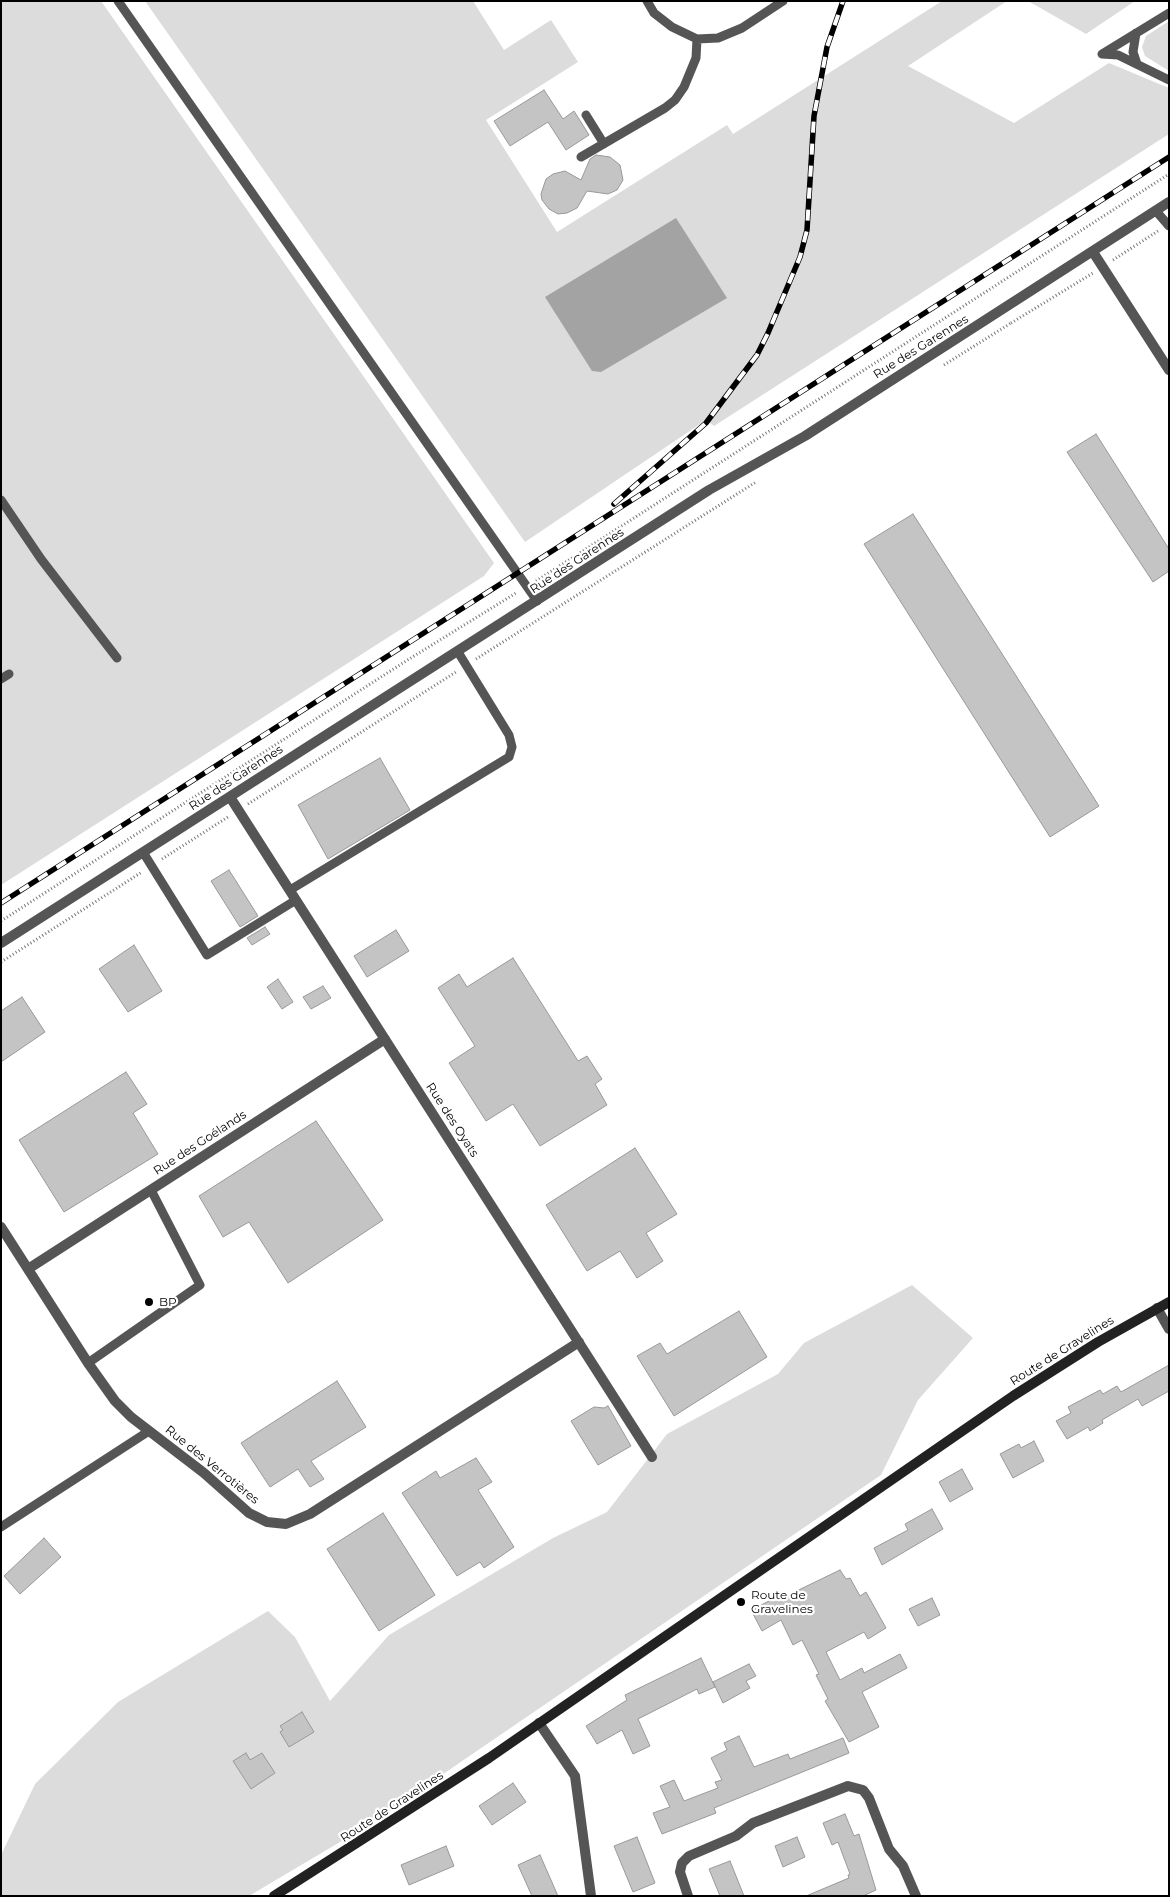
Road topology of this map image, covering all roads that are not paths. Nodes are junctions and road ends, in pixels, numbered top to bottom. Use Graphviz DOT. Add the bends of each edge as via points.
graph roads {
  1 [pos="118,1"];
  2 [pos="646,1"];
  3 [pos="783,1"];
  4 [pos="1169,12"];
  5 [pos="1136,33"];
  6 [pos="697,39"];
  7 [pos="1137,64"];
  8 [pos="1169,80"];
  9 [pos="586,114"];
  10 [pos="604,144"];
  11 [pos="581,157"];
  12 [pos="1169,202"];
  13 [pos="1156,210"];
  14 [pos="1169,226"];
  15 [pos="1093,252"];
  16 [pos="1169,370"];
  17 [pos="1,500"];
  18 [pos="537,601"];
  19 [pos="458,652"];
  20 [pos="117,658"];
  21 [pos="230,797"];
  22 [pos="143,852"];
  23 [pos="290,890"];
  24 [pos="296,900"];
  25 [pos="1,943"];
  26 [pos="385,1039"];
  27 [pos="150,1190"];
  28 [pos="1,1227"];
  29 [pos="28,1269"];
  30 [pos="1169,1302"];
  31 [pos="1157,1308"];
  32 [pos="1169,1329"];
  33 [pos="579,1342"];
  34 [pos="88,1363"];
  35 [pos="149,1431"];
  36 [pos="652,1457"];
  37 [pos="1,1527"];
  38 [pos="539,1723"];
  39 [pos="274,1896"];
  40 [pos="591,1896"];
  41 [pos="688,1896"];
  42 [pos="916,1896"];
  1 -- 18 [label="lane"];
  2 -- 6 [label="lane" via="654,13 672,27"];
  3 -- 6 [label="lane" via="742,28 718,38"];
  4 -- 5 [label="lane"];
  5 -- 7 [label="lane" via="1133,52"];
  5 -- 7 [label="lane" via="1102,54 1118,55"];
  6 -- 10 [label="lane" via="696,58 684,87 674,100"];
  7 -- 8 [label="lane"];
  9 -- 10 [label="lane"];
  10 -- 11 [label="lane"];
  12 -- 13 [label="street, Rue des Garennes"];
  13 -- 14 [label="lane"];
  13 -- 15 [label="street, Rue des Garennes"];
  15 -- 16 [label="street"];
  15 -- 18 [label="street, Rue des Garennes" via="805,436 709,490"];
  17 -- 20 [label="lane"];
  18 -- 19 [label="street, Rue des Garennes"];
  19 -- 21 [label="street, Rue des Garennes"];
  19 -- 23 [label="lane" via="508,735 512,747 509,757"];
  21 -- 22 [label="street, Rue des Garennes"];
  21 -- 23 [label="street, Rue des Oyats"];
  22 -- 24 [label="lane" via="207,955"];
  22 -- 25 [label="street, Rue des Garennes"];
  23 -- 24 [label="street, Rue des Oyats"];
  24 -- 26 [label="street, Rue des Oyats"];
  26 -- 27 [label="street, Rue des Goélands"];
  26 -- 33 [label="street, Rue des Oyats"];
  27 -- 29 [label="street, Rue des Goélands"];
  27 -- 34 [label="lane" via="200,1285"];
  28 -- 29 [label="street, Rue des Verrotières"];
  29 -- 34 [label="street, Rue des Verrotières"];
  30 -- 31 [label="main road, Route de Gravelines"];
  31 -- 32 [label="street"];
  31 -- 38 [label="main road, Route de Gravelines" via="1013,1396"];
  33 -- 35 [label="street, Rue des Verrotières" via="310,1514 286,1524 267,1522 250,1512"];
  33 -- 36 [label="street, Rue des Oyats"];
  34 -- 35 [label="street, Rue des Verrotières" via="122,1409"];
  35 -- 37 [label="lane"];
  38 -- 39 [label="main road, Route de Gravelines"];
  38 -- 40 [label="street" via="575,1776"];
  41 -- 42 [label="street" via="680,1872 682,1863 689,1856 736,1836 753,1823 848,1786 863,1790 870,1798 889,1849 903,1866"];
}
